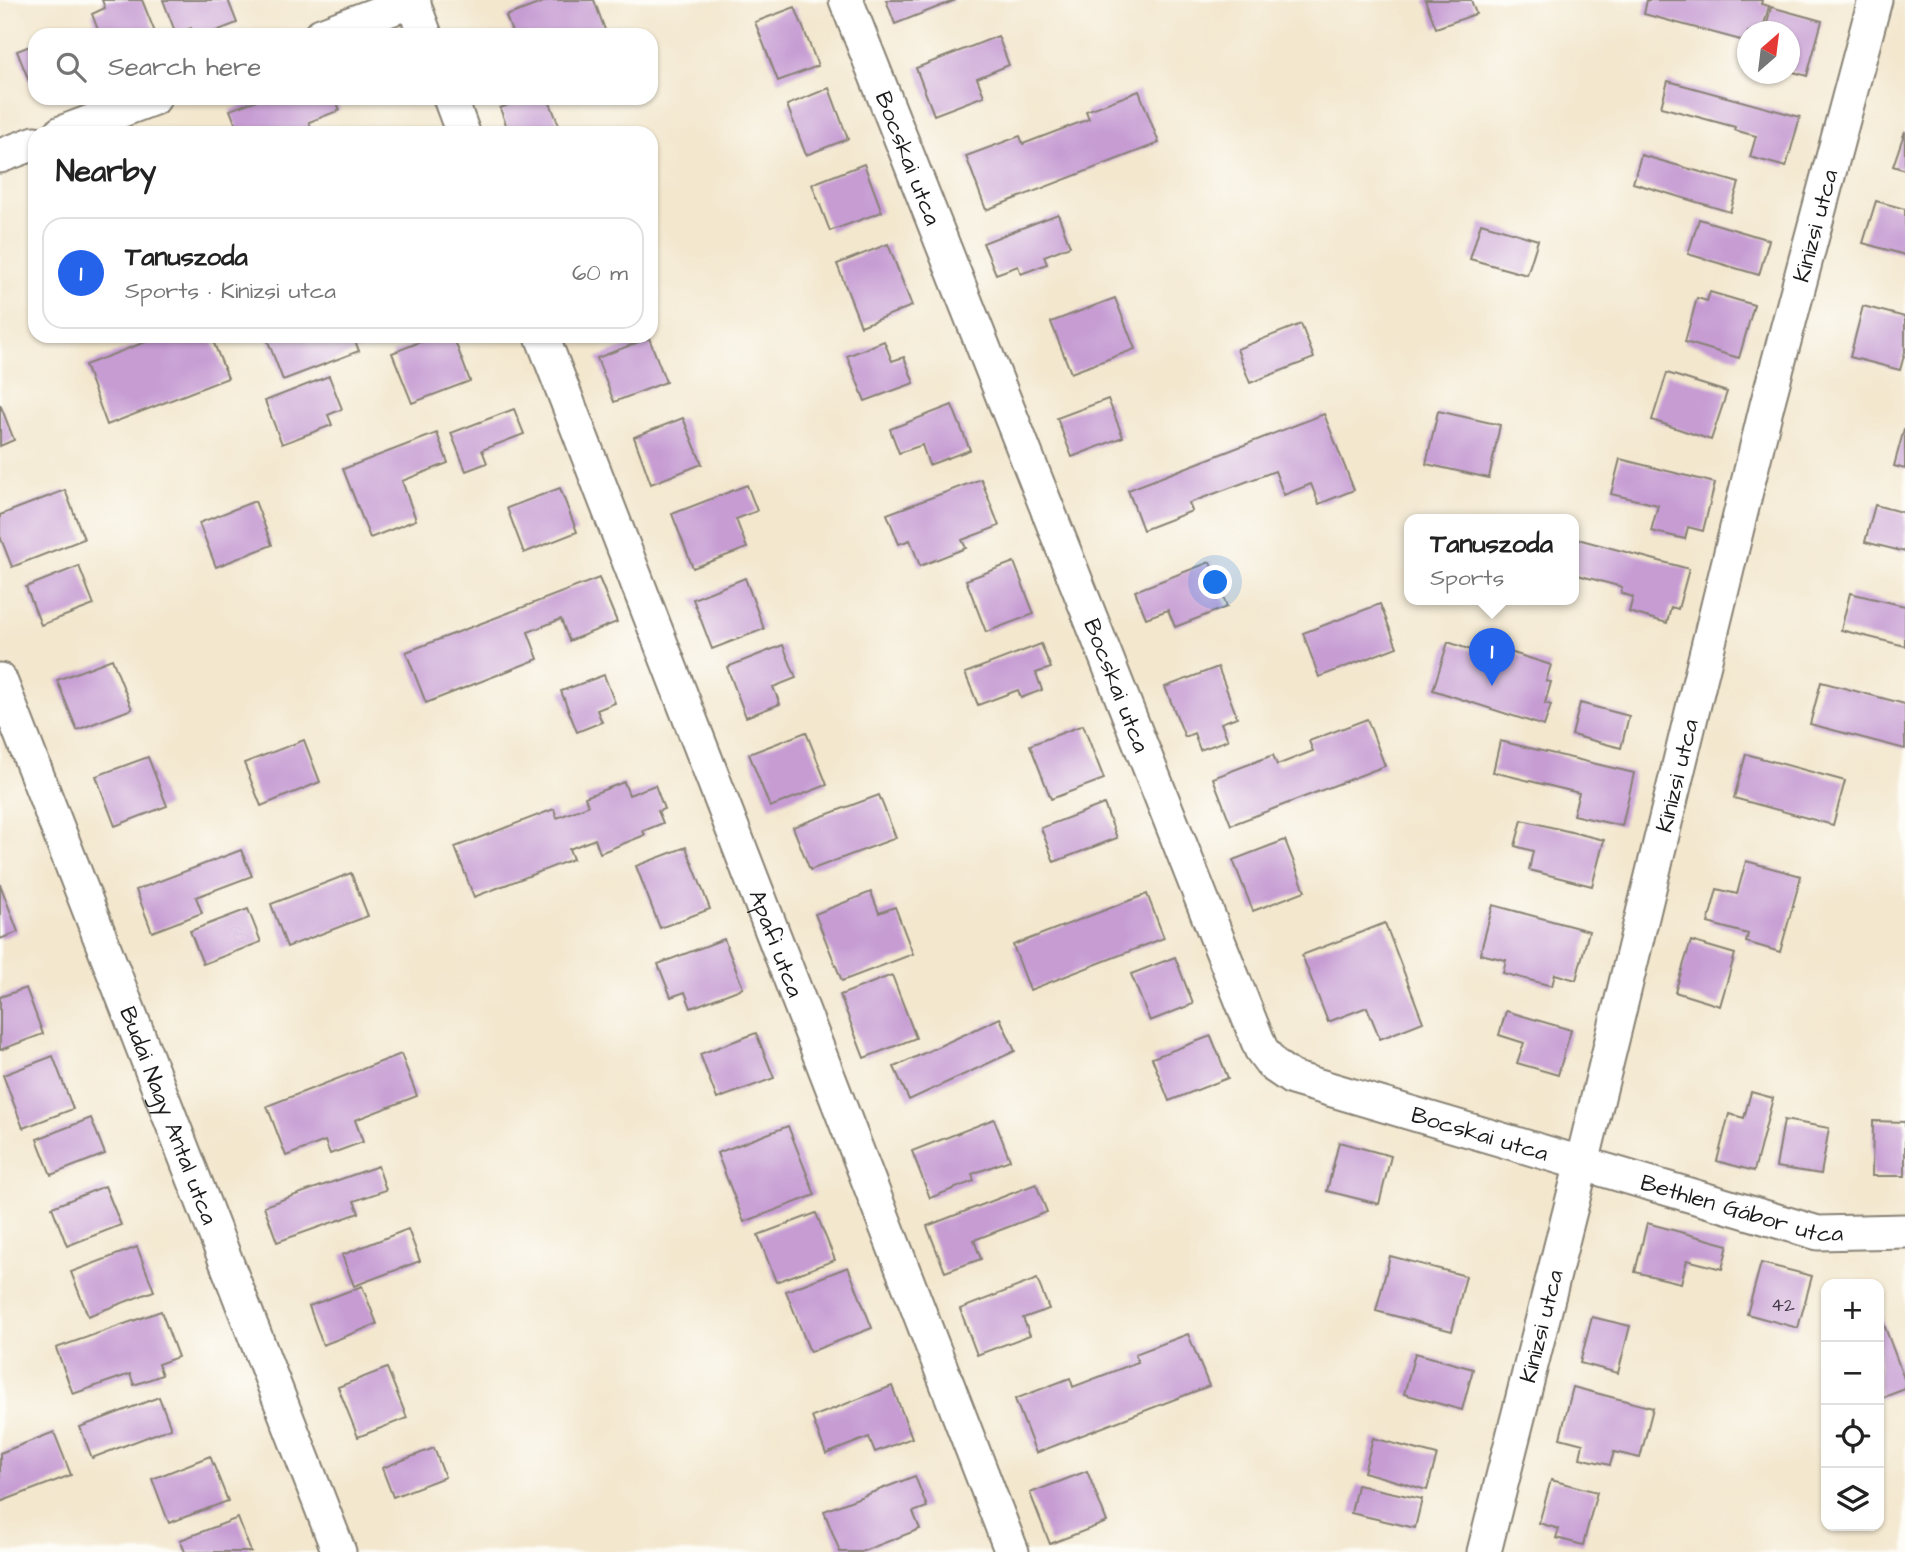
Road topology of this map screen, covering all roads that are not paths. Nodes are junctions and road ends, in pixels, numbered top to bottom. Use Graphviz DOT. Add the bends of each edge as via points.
graph roads {
  1 [pos="413,0"];
  2 [pos="846,0"];
  3 [pos="1875,0"];
  4 [pos="339,28"];
  5 [pos="423,28"];
  6 [pos="135,105"];
  7 [pos="453,105"];
  8 [pos="80,126"];
  9 [pos="460,126"];
  10 [pos="28,146"];
  11 [pos="0,156"];
  12 [pos="545,343"];
  13 [pos="0,680"];
  14 [pos="1582,1163"];
  15 [pos="1905,1230"];
  16 [pos="339,1552"];
  17 [pos="1012,1552"];
  18 [pos="1484,1552"];
  1 -- 4 [label="street"];
  1 -- 5 [label="street"];
  2 -- 14 [label="street, Bocskai utca" via="1261,1049 1292,1078"];
  3 -- 14 [label="street, Kinizsi utca" via="1768,405"];
  6 -- 8 [label="street"];
  7 -- 9 [label="street"];
  10 -- 11 [label="street"];
  12 -- 17 [label="street, Apafi utca"];
  13 -- 16 [label="street, Budai Nagy Antal utca"];
  14 -- 15 [label="street, Bethlen Gábor utca" via="1818,1233"];
  14 -- 18 [label="street, Kinizsi utca"];
}
